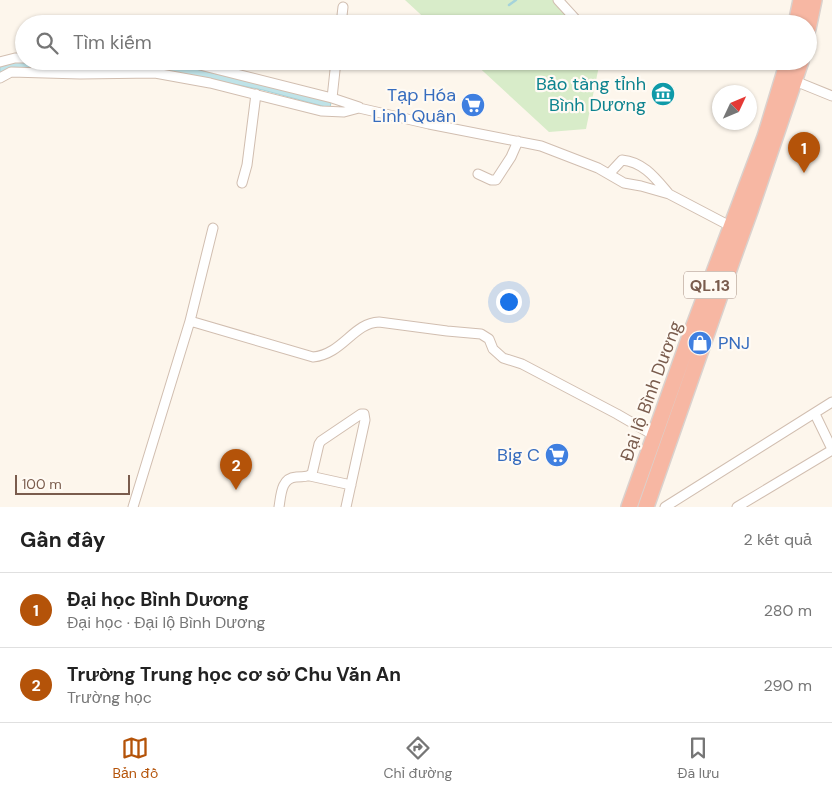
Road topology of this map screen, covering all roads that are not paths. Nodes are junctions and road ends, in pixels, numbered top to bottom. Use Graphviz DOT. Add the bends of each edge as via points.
graph roads {
  1 [pos="558,0"];
  2 [pos="801,0"];
  3 [pos="814,0"];
  4 [pos="343,7"];
  5 [pos="342,15"];
  6 [pos="572,15"];
  7 [pos="798,15"];
  8 [pos="811,15"];
  9 [pos="15,58"];
  10 [pos="0,62"];
  11 [pos="220,70"];
  12 [pos="335,70"];
  13 [pos="785,70"];
  14 [pos="798,70"];
  15 [pos="0,78"];
  16 [pos="795,81"];
  17 [pos="256,94"];
  18 [pos="832,96"];
  19 [pos="332,98"];
  20 [pos="360,108"];
  21 [pos="518,141"];
  22 [pos="478,174"];
  23 [pos="610,174"];
  24 [pos="242,183"];
  25 [pos="669,194"];
  26 [pos="732,227"];
  27 [pos="213,228"];
  28 [pos="190,321"];
  29 [pos="832,402"];
  30 [pos="815,414"];
  31 [pos="655,436"];
  32 [pos="832,449"];
  33 [pos="310,476"];
  34 [pos="351,485"];
  35 [pos="134,507"];
  36 [pos="279,507"];
  37 [pos="346,507"];
  38 [pos="629,507"];
  39 [pos="646,507"];
  40 [pos="665,507"];
  41 [pos="737,507"];
  1 -- 6 [label="street"];
  2 -- 7 [label="highway"];
  3 -- 8 [label="highway"];
  4 -- 5 [label="street"];
  9 -- 10 [label="street"];
  11 -- 19 [label="street"];
  12 -- 19 [label="street"];
  13 -- 26 [label="highway, Đại lộ Bình Dương / QL.13"];
  14 -- 16 [label="highway, Đại lộ Bình Dương / QL.13"];
  15 -- 17 [label="street" via="11,72 155,74 210,82"];
  16 -- 18 [label="street"];
  16 -- 39 [label="highway, Đại lộ Bình Dương / QL.13"];
  17 -- 20 [label="street" via="321,111 344,112"];
  17 -- 24 [label="street"];
  19 -- 20 [label="street"];
  20 -- 21 [label="street"];
  21 -- 22 [label="street" via="496,180"];
  21 -- 23 [label="street" via="541,146"];
  23 -- 25 [label="street" via="624,183"];
  23 -- 25 [label="street" via="622,160 633,161 651,174"];
  25 -- 26 [label="street"];
  26 -- 31 [label="highway, Đại lộ Bình Dương / QL.13"];
  27 -- 28 [label="street"];
  28 -- 31 [label="street" via="313,356 334,351 370,323 481,334 489,339 492,349 503,358 522,364"];
  28 -- 35 [label="street"];
  29 -- 30 [label="street"];
  30 -- 32 [label="street"];
  30 -- 40 [label="street"];
  31 -- 38 [label="highway, Đại lộ Bình Dương / QL.13"];
  32 -- 41 [label="street"];
  33 -- 34 [label="street"];
  33 -- 34 [label="street" via="319,444 364,414"];
  33 -- 36 [label="street" via="285,481"];
  34 -- 37 [label="street"];
}
